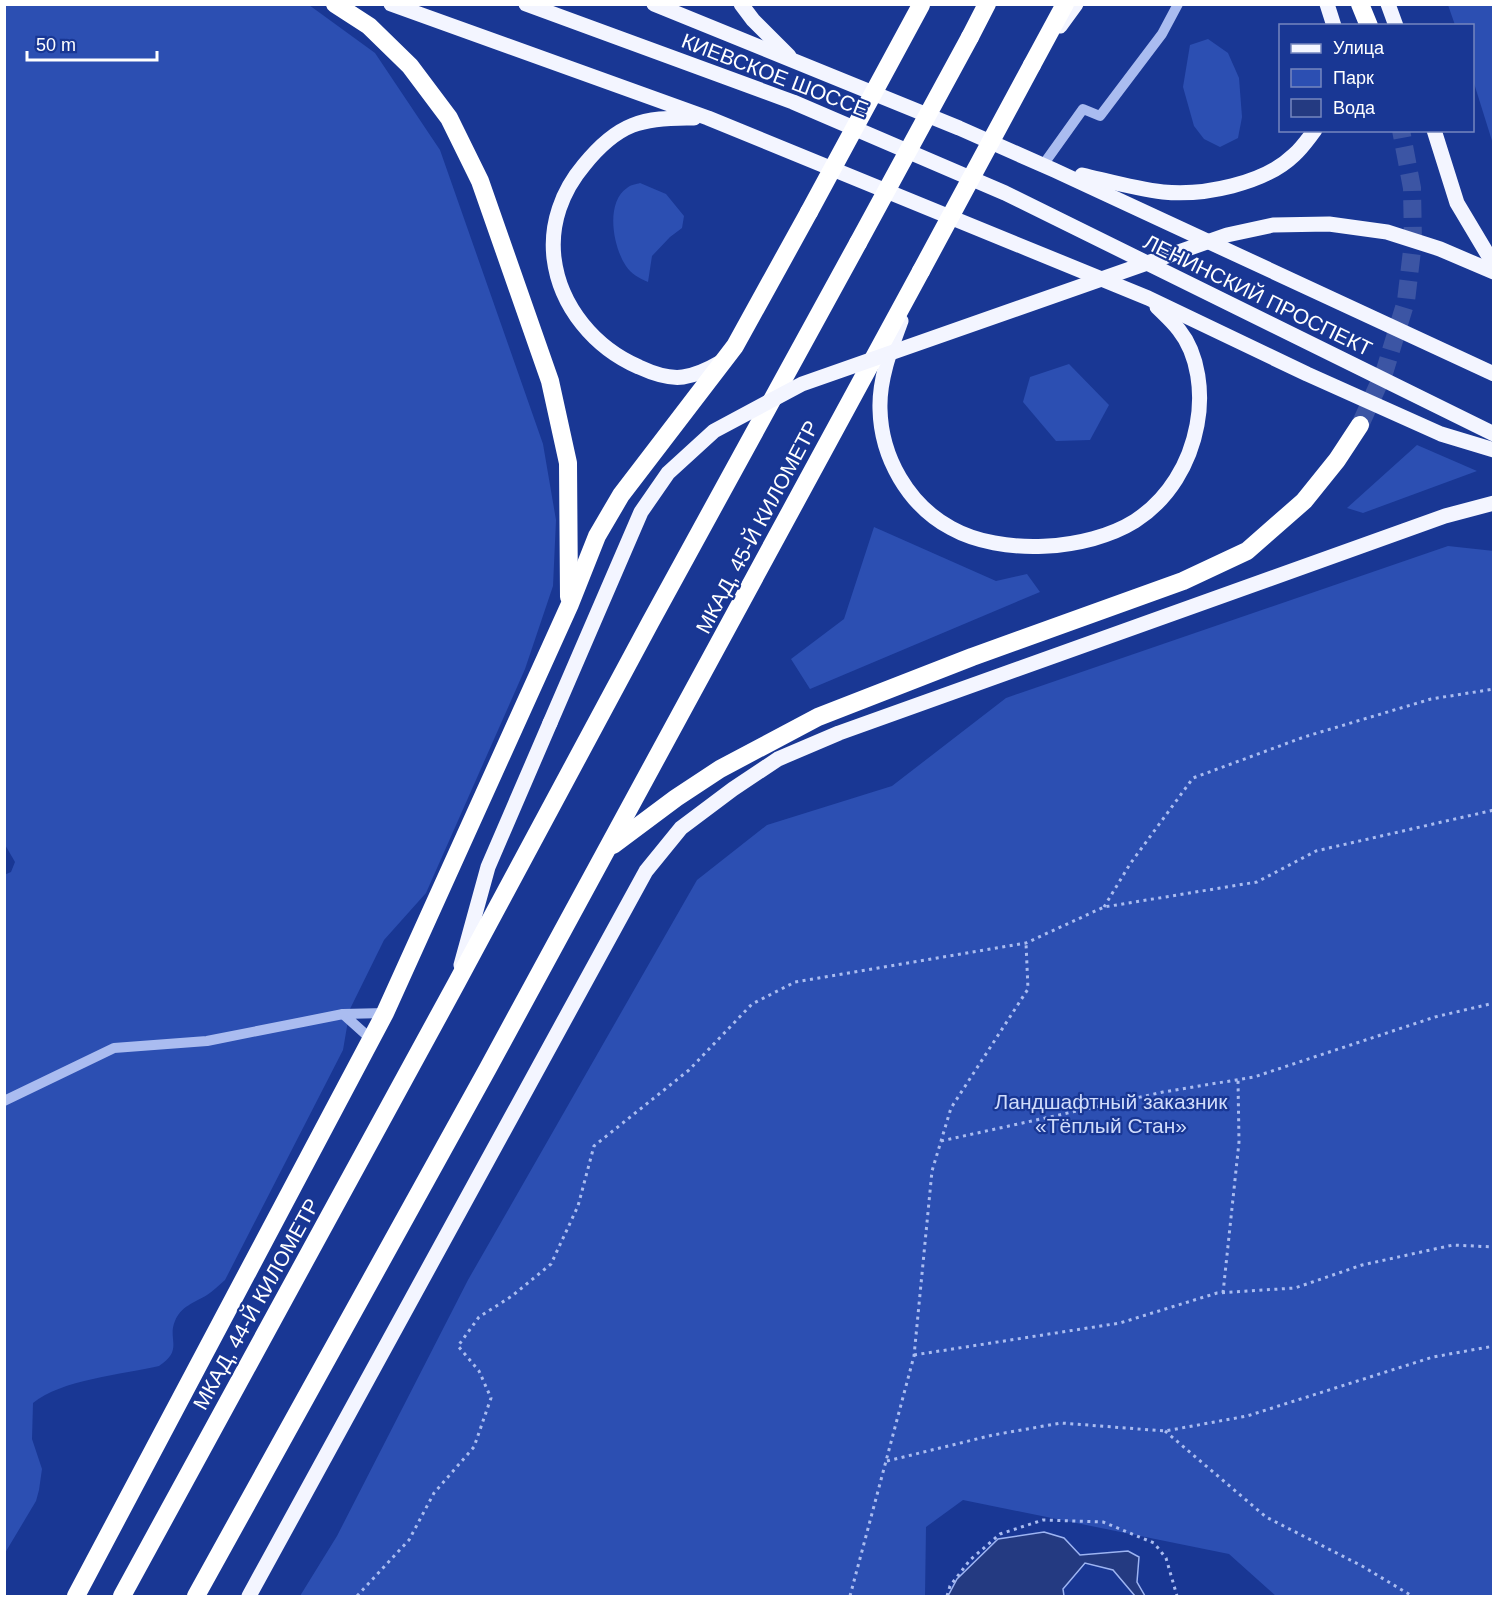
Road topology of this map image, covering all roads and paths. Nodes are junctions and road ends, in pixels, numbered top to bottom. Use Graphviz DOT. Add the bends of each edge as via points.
graph roads {
  1 [pos="334,4"];
  2 [pos="391,4"];
  3 [pos="526,4"];
  4 [pos="654,4"];
  5 [pos="741,4"];
  6 [pos="987,4"];
  7 [pos="1065,4"];
  8 [pos="1076,4"];
  9 [pos="1179,4"];
  10 [pos="1327,4"];
  11 [pos="1360,4"];
  12 [pos="1388,4"];
  13 [pos="921,5"];
  14 [pos="1333,24"];
  15 [pos="1368,24"];
  16 [pos="1395,24"];
  17 [pos="796,62"];
  18 [pos="1034,62"];
  19 [pos="708,118"];
  20 [pos="1313,132"];
  21 [pos="1435,132"];
  22 [pos="1049,167"];
  23 [pos="1005,193"];
  24 [pos="1494,265"];
  25 [pos="1494,272"];
  26 [pos="920,273"];
  27 [pos="1148,298"];
  28 [pos="724,361"];
  29 [pos="1494,374"];
  30 [pos="1360,425"];
  31 [pos="1494,434"];
  32 [pos="1494,450"];
  33 [pos="1494,503"];
  34 [pos="570,604"];
  35 [pos="1494,689"];
  36 [pos="1494,810"];
  37 [pos="607,850"];
  38 [pos="1104,907"];
  39 [pos="1026,943"];
  40 [pos="456,984"];
  41 [pos="1494,1003"];
  42 [pos="343,1014"];
  43 [pos="385,1014"];
  44 [pos="372,1040"];
  45 [pos="1238,1080"];
  46 [pos="4,1101"];
  47 [pos="941,1141"];
  48 [pos="1494,1247"];
  49 [pos="1223,1293"];
  50 [pos="1494,1346"];
  51 [pos="914,1356"];
  52 [pos="1165,1431"];
  53 [pos="887,1461"];
  54 [pos="76,1596"];
  55 [pos="122,1596"];
  56 [pos="196,1596"];
  57 [pos="249,1596"];
  58 [pos="357,1596"];
  59 [pos="850,1596"];
  60 [pos="947,1596"];
  61 [pos="1177,1596"];
  62 [pos="1412,1596"];
  1 -- 34 [label="highway" via="369,26 410,66 449,118 480,181 550,381 568,463"];
  2 -- 19 [label="main road"];
  3 -- 23 [label="main road, КИЕВСКОЕ ШОССЕ" via="793,102"];
  4 -- 17 [label="main road, КИЕВСКОЕ ШОССЕ"];
  5 -- 17 [label="main road"];
  6 -- 40 [label="highway, bridge"];
  7 -- 18 [label="highway, МКАД, 45-Й КИЛОМЕТР"];
  8 -- 18 [label="main road"];
  9 -- 22 [label="lane" via="1162,34 1100,116 1083,109"];
  10 -- 14 [label="main road"];
  11 -- 15 [label="highway"];
  12 -- 16 [label="main road"];
  13 -- 28 [label="highway, bridge"];
  17 -- 22 [label="main road, КИЕВСКОЕ ШОССЕ"];
  18 -- 26 [label="highway, МКАД, 45-Й КИЛОМЕТР, bridge"];
  19 -- 27 [label="main road"];
  19 -- 28 [label="main road" via="664,117 636,123 606,142 574,177 561,203 554,230 554,258 562,290 578,319 598,343 625,361 654,374 682,377"];
  20 -- 22 [label="main road" via="1293,156 1267,173 1235,186 1207,190 1164,192"];
  21 -- 24 [label="main road" via="1457,203"];
  22 -- 29 [label="main road, ЛЕНИНСКИЙ ПРОСПЕКТ"];
  23 -- 31 [label="main road, ЛЕНИНСКИЙ ПРОСПЕКТ"];
  25 -- 40 [label="main road, bridge" via="1387,232 1329,224 1273,225 1227,235 802,384 714,431 668,473 640,512 488,867"];
  26 -- 27 [label="main road" via="884,374 880,408 893,466 908,492 931,515 952,529 1011,545 1039,548 1105,535 1135,521 1160,500 1180,475 1194,444 1201,408 1198,368 1180,331"];
  26 -- 37 [label="highway, МКАД, 45-Й КИЛОМЕТР"];
  27 -- 32 [label="main road" via="1441,434"];
  28 -- 34 [label="highway" via="621,495 597,536"];
  30 -- 37 [label="highway" via="1304,501 1247,550 1183,581 818,717 720,768"];
  33 -- 57 [label="main road" via="1445,516 839,733 778,759 681,828 646,871"];
  34 -- 43 [label="highway"];
  35 -- 38 [label="path" via="1431,699 1304,737 1193,778 1130,864"];
  36 -- 38 [label="path" via="1316,851 1257,882"];
  37 -- 56 [label="highway, МКАД, 45-Й КИЛОМЕТР"];
  38 -- 39 [label="path"];
  39 -- 47 [label="path" via="1028,989 951,1108"];
  39 -- 58 [label="path" via="795,982 752,1004 689,1070 594,1146 578,1206 551,1264 479,1317 458,1346 479,1371 491,1398 474,1447 434,1493 409,1540"];
  40 -- 55 [label="highway, МКАД, 44-Й КИЛОМЕТР"];
  41 -- 45 [label="path" via="1435,1017"];
  42 -- 43 [label="lane"];
  42 -- 44 [label="lane"];
  42 -- 46 [label="lane" via="207,1041 114,1048"];
  43 -- 44 [label="highway"];
  44 -- 54 [label="highway"];
  45 -- 47 [label="path" via="1163,1092"];
  45 -- 49 [label="path" via="1239,1142"];
  47 -- 51 [label="path" via="932,1171"];
  48 -- 49 [label="path" via="1453,1245 1362,1265 1294,1288"];
  49 -- 51 [label="path" via="1120,1323"];
  50 -- 52 [label="path" via="1433,1357 1247,1416"];
  51 -- 53 [label="path"];
  52 -- 53 [label="path" via="1061,1423"];
  52 -- 62 [label="path" via="1266,1516"];
  53 -- 59 [label="path"];
  60 -- 61 [label="path" via="970,1560 1000,1534 1043,1520 1103,1522 1154,1543 1166,1558"];
}
